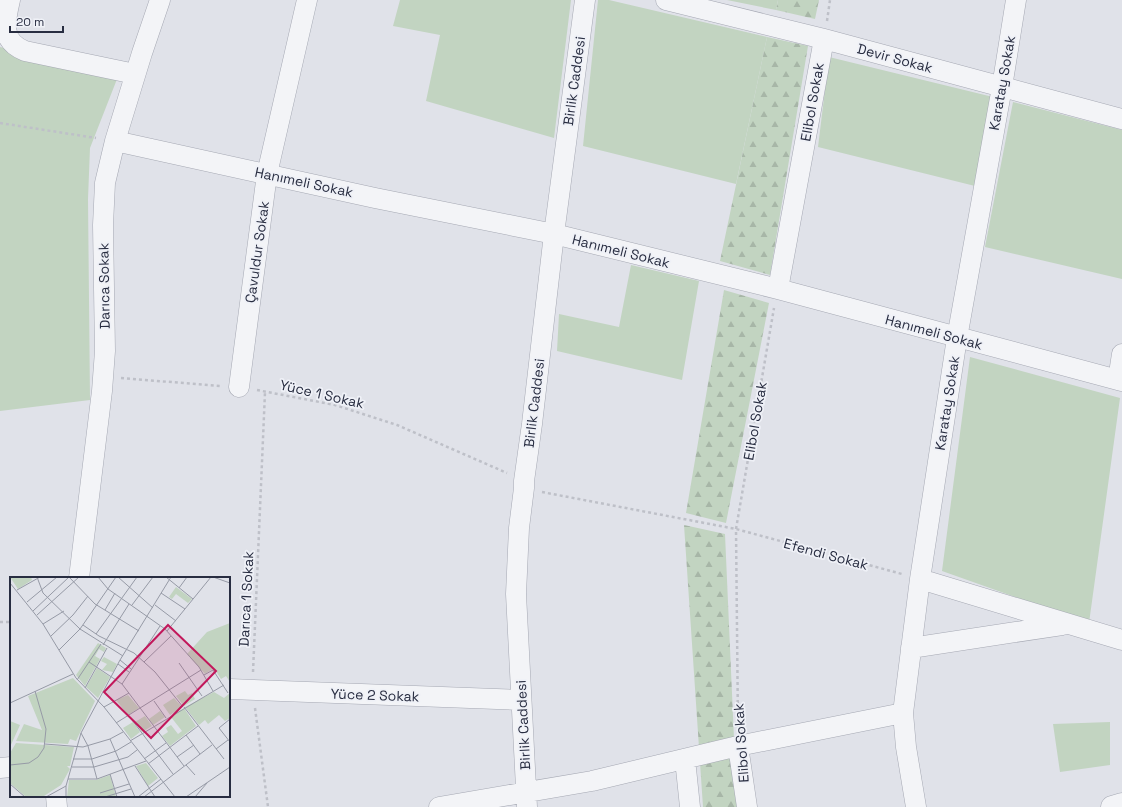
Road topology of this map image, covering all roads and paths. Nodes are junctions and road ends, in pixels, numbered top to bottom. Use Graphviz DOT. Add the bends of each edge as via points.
graph roads {
  1 [pos="10,0"];
  2 [pos="160,0"];
  3 [pos="307,0"];
  4 [pos="585,0"];
  5 [pos="666,0"];
  6 [pos="1016,0"];
  7 [pos="824,39"];
  8 [pos="135,74"];
  9 [pos="1002,87"];
  10 [pos="1122,119"];
  11 [pos="0,123"];
  12 [pos="115,141"];
  13 [pos="267,174"];
  14 [pos="554,234"];
  15 [pos="778,289"];
  16 [pos="957,338"];
  17 [pos="1122,354"];
  18 [pos="103,377"];
  19 [pos="1120,381"];
  20 [pos="239,387"];
  21 [pos="266,392"];
  22 [pos="524,485"];
  23 [pos="736,529"];
  24 [pos="79,577"];
  25 [pos="920,579"];
  26 [pos="1068,624"];
  27 [pos="1122,640"];
  28 [pos="911,648"];
  29 [pos="230,689"];
  30 [pos="252,690"];
  31 [pos="521,700"];
  32 [pos="903,713"];
  33 [pos="738,746"];
  34 [pos="685,759"];
  35 [pos="10,767"];
  36 [pos="0,768"];
  37 [pos="56,797"];
  38 [pos="527,800"];
  39 [pos="1122,804"];
  40 [pos="57,807"];
  41 [pos="268,807"];
  42 [pos="439,807"];
  43 [pos="690,807"];
  44 [pos="747,807"];
  45 [pos="916,807"];
  46 [pos="1112,807"];
  1 -- 8 [label="street" via="5,25 10,42 16,47"];
  2 -- 8 [label="street, Darıca Sokak"];
  3 -- 13 [label="street, Çavuldur Sokak"];
  4 -- 14 [label="street, Birlik Caddesi"];
  5 -- 7 [label="street, Devir Sokak"];
  6 -- 9 [label="street, Karatay Sokak"];
  7 -- 9 [label="street, Devir Sokak"];
  7 -- 15 [label="street, Elibol Sokak"];
  8 -- 12 [label="street, Darıca Sokak"];
  9 -- 10 [label="street, Devir Sokak"];
  9 -- 16 [label="street, Karatay Sokak"];
  11 -- 12 [label="path"];
  12 -- 13 [label="street, Hanımeli Sokak"];
  12 -- 18 [label="street, Darıca Sokak" via="105,183 104,201"];
  13 -- 14 [label="street, Hanımeli Sokak"];
  13 -- 20 [label="street, Çavuldur Sokak"];
  14 -- 15 [label="street, Hanımeli Sokak"];
  14 -- 22 [label="street, Birlik Caddesi"];
  15 -- 16 [label="street, Hanımeli Sokak"];
  15 -- 23 [label="path, Elibol Sokak"];
  16 -- 19 [label="street, Hanımeli Sokak"];
  16 -- 25 [label="street, Karatay Sokak"];
  17 -- 19 [label="street"];
  18 -- 20 [label="path, Yüce 1 Sokak"];
  18 -- 24 [label="street, Darıca Sokak"];
  20 -- 21 [label="path, Yüce 1 Sokak"];
  21 -- 22 [label="path, Yüce 1 Sokak" via="335,405 397,425"];
  21 -- 30 [label="path, Darıca 1 Sokak"];
  22 -- 23 [label="path, Efendi Sokak"];
  22 -- 31 [label="street, Birlik Caddesi" via="516,594"];
  23 -- 25 [label="path, Efendi Sokak"];
  23 -- 33 [label="path, Elibol Sokak"];
  25 -- 26 [label="street"];
  25 -- 28 [label="street, Karatay Sokak"];
  26 -- 27 [label="street"];
  26 -- 28 [label="street"];
  28 -- 32 [label="street, Karatay Sokak"];
  29 -- 30 [label="street, Yüce 2 Sokak"];
  30 -- 31 [label="street, Yüce 2 Sokak"];
  30 -- 41 [label="path, Darıca 1 Sokak"];
  31 -- 38 [label="street, Birlik Caddesi"];
  32 -- 33 [label="street"];
  32 -- 45 [label="street, Karatay Sokak"];
  33 -- 34 [label="street"];
  33 -- 44 [label="street, Elibol Sokak"];
  34 -- 38 [label="street" via="592,781"];
  34 -- 43 [label="street"];
  35 -- 36 [label="street"];
  37 -- 40 [label="street"];
  38 -- 42 [label="street"];
  39 -- 46 [label="street"];
}
